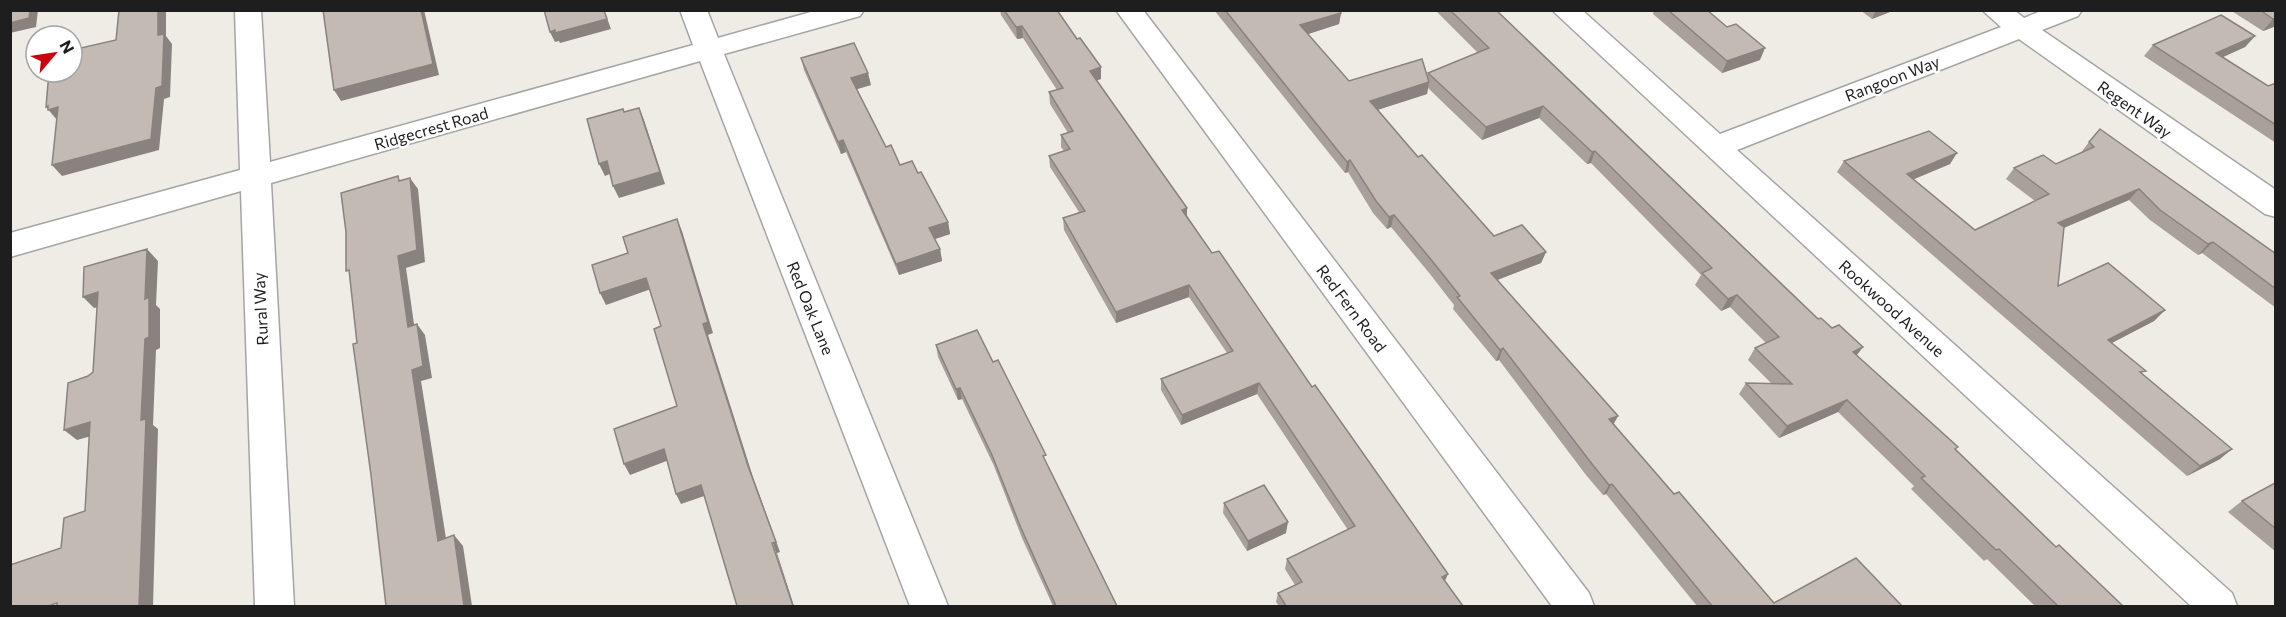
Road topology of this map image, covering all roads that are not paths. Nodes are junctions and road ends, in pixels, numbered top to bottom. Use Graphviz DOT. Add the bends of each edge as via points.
graph roads {
  1 [pos="248,10"];
  2 [pos="693,10"];
  3 [pos="851,10"];
  4 [pos="1129,10"];
  5 [pos="1565,10"];
  6 [pos="1995,10"];
  7 [pos="2069,10"];
  8 [pos="2021,28"];
  9 [pos="707,50"];
  10 [pos="1716,147"];
  11 [pos="254,177"];
  12 [pos="2276,206"];
  13 [pos="10,245"];
  14 [pos="274,606"];
  15 [pos="929,606"];
  16 [pos="1575,606"];
  17 [pos="2218,606"];
  1 -- 11 [label="street, Rural Way"];
  2 -- 9 [label="street, Red Oak Lane"];
  3 -- 9 [label="street, Ridgecrest Road"];
  4 -- 16 [label="street, Red Fern Road"];
  5 -- 10 [label="street, Rookwood Avenue"];
  6 -- 8 [label="street, Regent Way"];
  7 -- 8 [label="street, Rangoon Way"];
  8 -- 10 [label="street, Rangoon Way"];
  8 -- 12 [label="street, Regent Way"];
  9 -- 11 [label="street, Ridgecrest Road"];
  9 -- 15 [label="street, Red Oak Lane"];
  10 -- 17 [label="street, Rookwood Avenue"];
  11 -- 13 [label="street, Ridgecrest Road"];
  11 -- 14 [label="street, Rural Way"];
}
